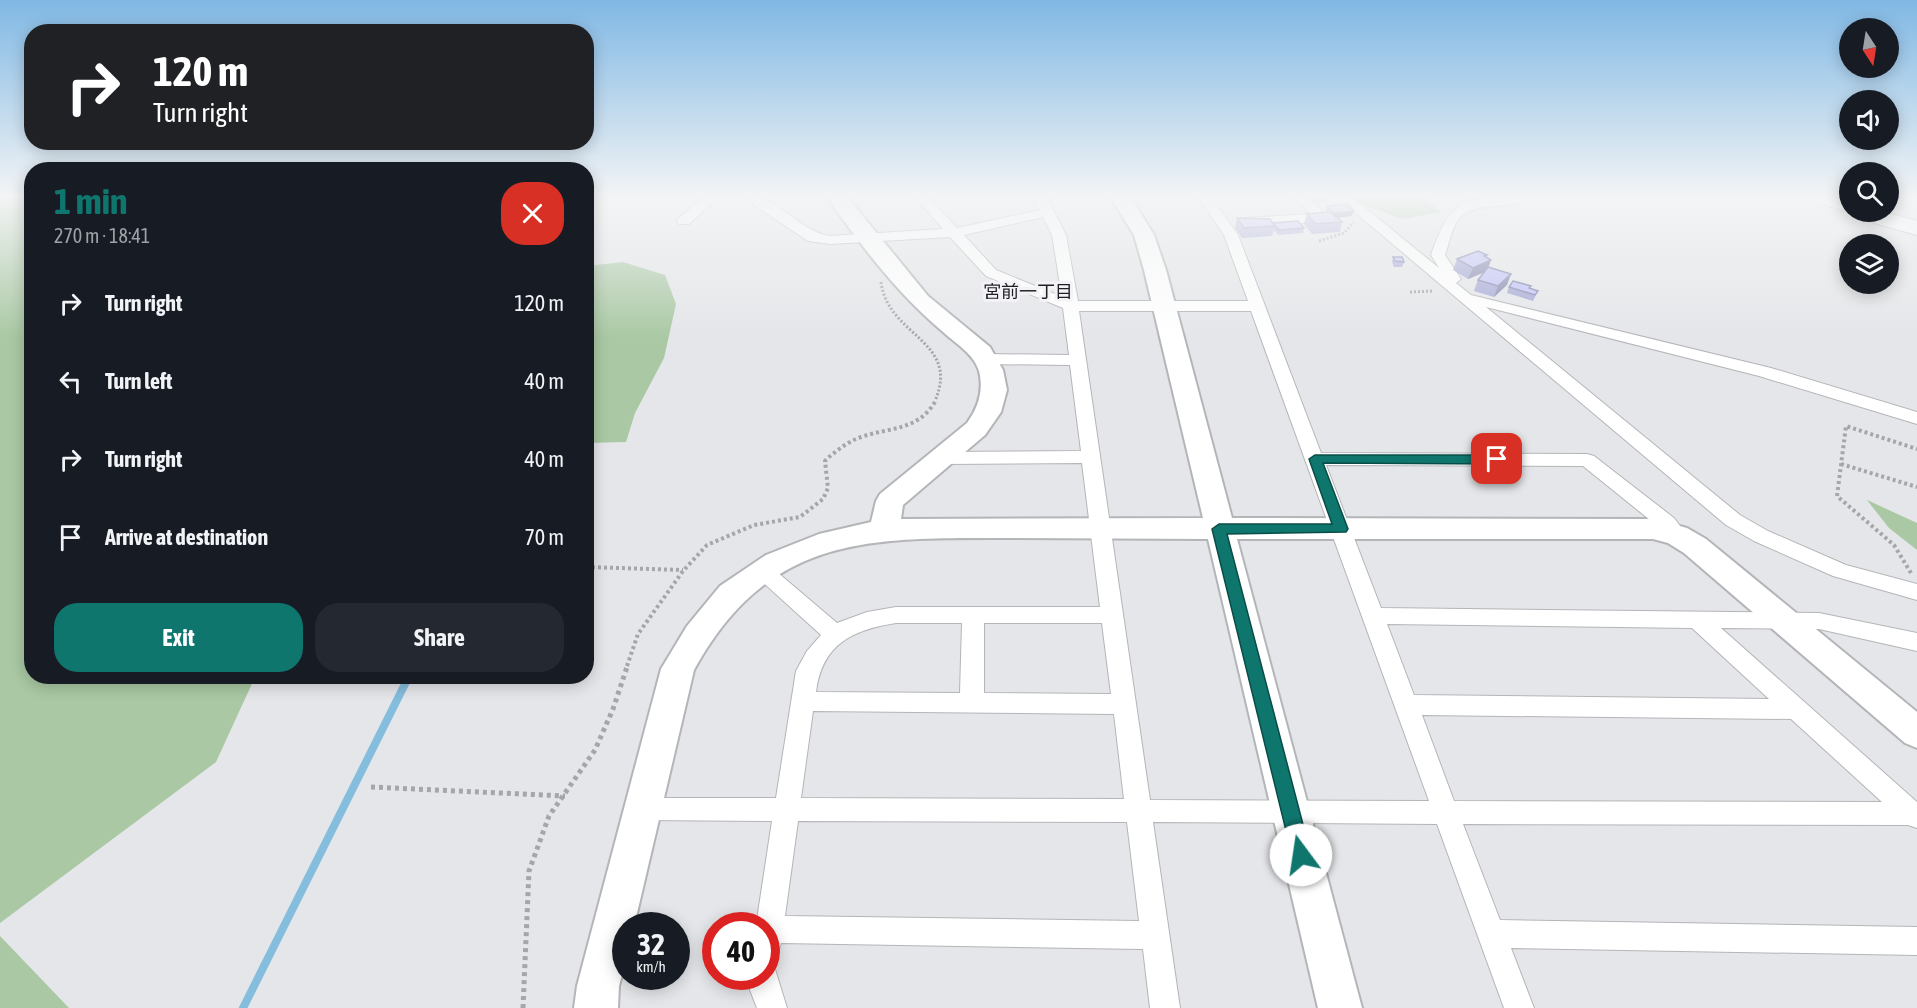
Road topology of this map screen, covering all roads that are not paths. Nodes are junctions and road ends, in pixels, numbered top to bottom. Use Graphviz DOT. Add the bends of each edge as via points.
graph roads {
  1 [pos="876,245"];
  2 [pos="966,245"];
  3 [pos="1060,245"];
  4 [pos="1147,245"];
  5 [pos="1234,245"];
  6 [pos="1401,245"];
  7 [pos="1442,245"];
  8 [pos="1458,292"];
  9 [pos="1071,306"];
  10 [pos="1164,306"];
  11 [pos="1258,306"];
  12 [pos="985,359"];
  13 [pos="1078,360"];
  14 [pos="1917,418"];
  15 [pos="1091,457"];
  16 [pos="941,458"];
  17 [pos="1315,459"];
  18 [pos="884,529"];
  19 [pos="1101,529"];
  20 [pos="1219,529"];
  21 [pos="1341,529"];
  22 [pos="1677,535"];
  23 [pos="763,571"];
  24 [pos="1914,583"];
  25 [pos="973,615"];
  26 [pos="1113,615"];
  27 [pos="1373,615"];
  28 [pos="1695,618"];
  29 [pos="1781,619"];
  30 [pos="835,634"];
  31 [pos="1917,642"];
  32 [pos="803,701"];
  33 [pos="972,702"];
  34 [pos="1125,704"];
  35 [pos="1407,705"];
  36 [pos="1796,709"];
  37 [pos="1917,734"];
  38 [pos="643,809"];
  39 [pos="787,810"];
  40 [pos="1139,811"];
  41 [pos="1290,812"];
  42 [pos="1446,812"];
  43 [pos="1915,816"];
  44 [pos="772,912"];
  45 [pos="1491,934"];
  46 [pos="1156,935"];
  47 [pos="780,939"];
  48 [pos="1917,940"];
  49 [pos="765,990"];
  50 [pos="596,1008"];
  51 [pos="772,1008"];
  52 [pos="1165,1008"];
  53 [pos="1340,1008"];
  54 [pos="1518,1008"];
  1 -- 12 [label="street" via="920,301"];
  2 -- 9 [label="street" via="991,273"];
  3 -- 9 [label="street"];
  4 -- 10 [label="street"];
  5 -- 11 [label="street"];
  6 -- 8 [label="street"];
  7 -- 8 [label="street" via="1438,255"];
  8 -- 14 [label="street" via="1765,372"];
  8 -- 24 [label="street" via="1733,520 1840,571"];
  9 -- 10 [label="street"];
  9 -- 13 [label="street"];
  10 -- 11 [label="street"];
  10 -- 20 [label="street"];
  11 -- 17 [label="street"];
  12 -- 13 [label="street"];
  12 -- 16 [label="street" via="991,370 993,390 988,412 976,429"];
  13 -- 15 [label="street"];
  15 -- 16 [label="street"];
  15 -- 19 [label="street"];
  16 -- 18 [label="street" via="890,501"];
  17 -- 21 [label="street"];
  17 -- 22 [label="street" via="1587,460"];
  18 -- 19 [label="street"];
  18 -- 23 [label="street" via="821,543"];
  19 -- 20 [label="street"];
  19 -- 26 [label="street"];
  20 -- 21 [label="street"];
  20 -- 41 [label="street"];
  21 -- 22 [label="street" via="1653,529"];
  21 -- 27 [label="street"];
  22 -- 29 [label="street"];
  23 -- 30 [label="street"];
  23 -- 38 [label="street" via="713,614 678,669"];
  25 -- 26 [label="street"];
  25 -- 30 [label="street" via="877,617"];
  25 -- 33 [label="street"];
  26 -- 34 [label="street"];
  27 -- 28 [label="street"];
  27 -- 35 [label="street"];
  28 -- 29 [label="street"];
  28 -- 36 [label="street"];
  29 -- 31 [label="street" via="1819,621"];
  29 -- 37 [label="street"];
  30 -- 32 [label="street" via="807,671"];
  32 -- 33 [label="street"];
  32 -- 39 [label="street"];
  33 -- 34 [label="street"];
  34 -- 40 [label="street"];
  35 -- 36 [label="street"];
  35 -- 42 [label="street"];
  36 -- 43 [label="street"];
  38 -- 39 [label="street"];
  38 -- 50 [label="street" via="598,986"];
  39 -- 40 [label="street"];
  39 -- 44 [label="street"];
  40 -- 41 [label="street"];
  40 -- 46 [label="street"];
  41 -- 42 [label="street"];
  41 -- 53 [label="street"];
  42 -- 43 [label="street"];
  42 -- 45 [label="street"];
  45 -- 48 [label="street"];
  45 -- 54 [label="street"];
  46 -- 47 [label="street"];
  46 -- 52 [label="street"];
  49 -- 51 [label="street"];
}
